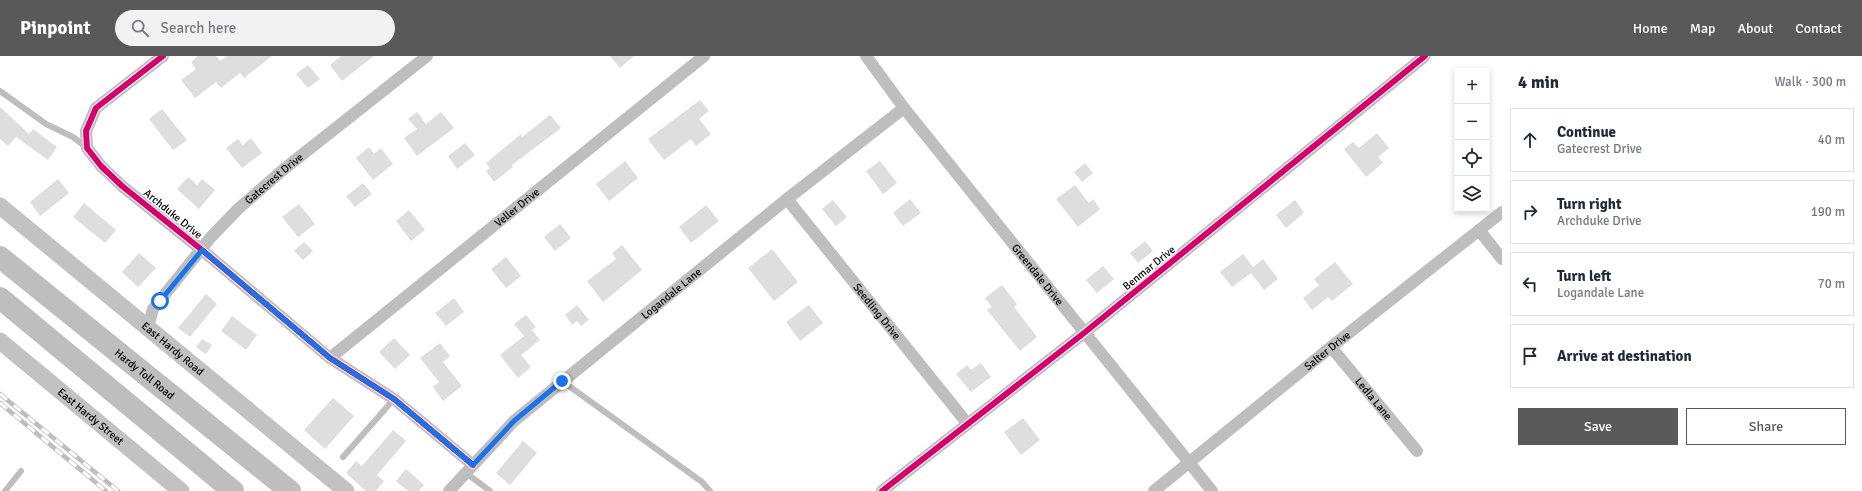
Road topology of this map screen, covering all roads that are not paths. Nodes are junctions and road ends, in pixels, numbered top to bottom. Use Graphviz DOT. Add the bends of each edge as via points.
graph roads {
  1 [pos="163,56"];
  2 [pos="427,56"];
  3 [pos="704,56"];
  4 [pos="866,56"];
  5 [pos="1425,56"];
  6 [pos="0,90"];
  7 [pos="904,108"];
  8 [pos="87,148"];
  9 [pos="787,199"];
  10 [pos="0,206"];
  11 [pos="1502,212"];
  12 [pos="1479,230"];
  13 [pos="202,250"];
  14 [pos="0,257"];
  15 [pos="1502,260"];
  16 [pos="0,298"];
  17 [pos="148,327"];
  18 [pos="1084,333"];
  19 [pos="0,341"];
  20 [pos="1331,347"];
  21 [pos="330,358"];
  22 [pos="562,381"];
  23 [pos="394,399"];
  24 [pos="968,423"];
  25 [pos="1417,451"];
  26 [pos="343,457"];
  27 [pos="1189,463"];
  28 [pos="469,469"];
  29 [pos="21,471"];
  30 [pos="270,474"];
  31 [pos="5,491"];
  32 [pos="181,491"];
  33 [pos="233,491"];
  34 [pos="290,491"];
  35 [pos="296,491"];
  36 [pos="346,491"];
  37 [pos="449,491"];
  38 [pos="490,491"];
  39 [pos="710,491"];
  40 [pos="882,491"];
  41 [pos="1154,491"];
  42 [pos="1212,491"];
  1 -- 8 [label="street" via="96,108 86,131"];
  2 -- 13 [label="street, Gatecrest Drive" via="284,169 238,209"];
  3 -- 21 [label="street, Veller Drive"];
  4 -- 7 [label="street, Greendale Drive"];
  5 -- 18 [label="street, Benmar Drive"];
  6 -- 8 [label="lane" via="46,124 73,137"];
  7 -- 9 [label="street, Logandale Lane"];
  7 -- 18 [label="street, Greendale Drive"];
  8 -- 13 [label="street, Archduke Drive" via="122,186"];
  9 -- 22 [label="street, Logandale Lane"];
  9 -- 24 [label="street, Seedling Drive"];
  10 -- 17 [label="main road, East Hardy Road"];
  11 -- 12 [label="street, Salter Drive"];
  12 -- 15 [label="street"];
  12 -- 20 [label="street, Salter Drive"];
  13 -- 17 [label="street, Gatecrest Drive" via="153,309"];
  13 -- 21 [label="street, Archduke Drive"];
  14 -- 30 [label="highway, Hardy Toll Road"];
  16 -- 33 [label="highway"];
  17 -- 36 [label="main road, East Hardy Road"];
  18 -- 24 [label="street, Benmar Drive"];
  18 -- 27 [label="street, Greendale Drive"];
  19 -- 32 [label="main road, East Hardy Street"];
  20 -- 25 [label="street, Ledla Lane"];
  20 -- 27 [label="street, Salter Drive"];
  21 -- 23 [label="street, Archduke Drive"];
  22 -- 28 [label="street, Logandale Lane" via="514,421"];
  22 -- 39 [label="lane" via="702,482"];
  23 -- 26 [label="lane"];
  23 -- 28 [label="street, Archduke Drive"];
  24 -- 40 [label="street, Benmar Drive"];
  27 -- 41 [label="street, Salter Drive"];
  27 -- 42 [label="street, Greendale Drive"];
  28 -- 37 [label="street, Logandale Lane"];
  28 -- 38 [label="lane"];
  29 -- 31 [label="lane"];
  30 -- 34 [label="highway, Hardy Toll Road"];
  30 -- 35 [label="highway"];
}
